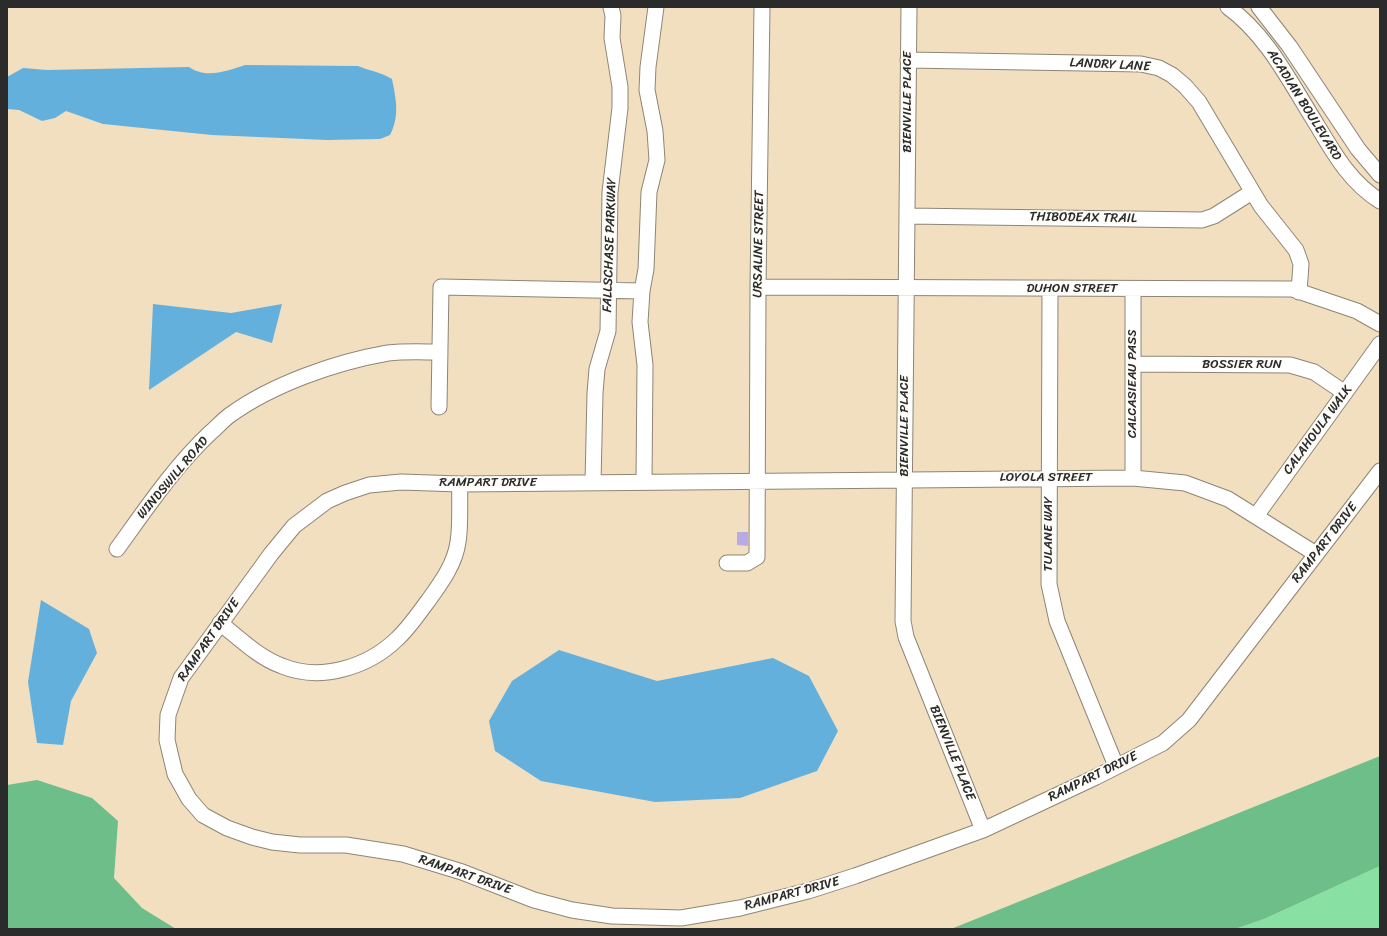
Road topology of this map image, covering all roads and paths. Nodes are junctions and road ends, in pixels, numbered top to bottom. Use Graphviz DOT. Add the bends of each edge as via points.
graph roads {
  1 [pos="611,7"];
  2 [pos="656,7"];
  3 [pos="762,7"];
  4 [pos="909,7"];
  5 [pos="1228,7"];
  6 [pos="1259,7"];
  7 [pos="908,60"];
  8 [pos="1380,175"];
  9 [pos="1252,192"];
  10 [pos="1380,201"];
  11 [pos="907,216"];
  12 [pos="758,287"];
  13 [pos="906,287"];
  14 [pos="1050,289"];
  15 [pos="1133,289"];
  16 [pos="609,290"];
  17 [pos="642,291"];
  18 [pos="1300,292"];
  19 [pos="1380,324"];
  20 [pos="1380,344"];
  21 [pos="440,352"];
  22 [pos="1133,364"];
  23 [pos="1345,392"];
  24 [pos="439,407"];
  25 [pos="1380,471"];
  26 [pos="1049,478"];
  27 [pos="1133,478"];
  28 [pos="905,480"];
  29 [pos="758,481"];
  30 [pos="644,482"];
  31 [pos="593,483"];
  32 [pos="460,484"];
  33 [pos="1256,516"];
  34 [pos="117,549"];
  35 [pos="1316,554"];
  36 [pos="727,562"];
  37 [pos="220,623"];
  38 [pos="1116,766"];
  39 [pos="982,830"];
  1 -- 16 [label="street, FALLSCHASE PARKWAY" via="612,38 620,94 610,192"];
  2 -- 17 [label="street" via="648,67 648,90 657,160 649,192 646,269"];
  3 -- 12 [label="street, URSALINE STREET"];
  4 -- 7 [label="street, BIENVILLE PLACE"];
  5 -- 10 [label="street, ACADIAN BOULEVARD" via="1241,16 1267,45 1335,158 1366,192"];
  6 -- 8 [label="street, ACADIAN BOULEVARD" via="1290,47 1358,149"];
  7 -- 9 [label="street, LANDRY LANE" via="1141,64 1159,68 1185,86 1199,102"];
  7 -- 11 [label="street, BIENVILLE PLACE"];
  9 -- 11 [label="street, THIBODEAX TRAIL" via="1214,216 1202,220"];
  9 -- 18 [label="street, LANDRY LANE" via="1296,250 1301,264"];
  11 -- 13 [label="street, BIENVILLE PLACE"];
  12 -- 13 [label="street, DUHON STREET"];
  12 -- 29 [label="street, URSALINE STREET"];
  13 -- 14 [label="street, DUHON STREET"];
  13 -- 28 [label="street, BIENVILLE PLACE"];
  14 -- 15 [label="street, DUHON STREET"];
  14 -- 26 [label="street, TULANE WAY"];
  15 -- 18 [label="street, DUHON STREET" via="1292,289"];
  15 -- 22 [label="street, CALCASIEAU PASS"];
  16 -- 17 [label="street"];
  16 -- 21 [label="street" via="441,287"];
  16 -- 31 [label="street, FALLSCHASE PARKWAY" via="608,331 598,368 595,393"];
  17 -- 30 [label="street" via="640,322 645,365"];
  18 -- 19 [label="street, DUHON STREET" via="1357,311"];
  20 -- 23 [label="street, CALAHOULA WALK"];
  21 -- 24 [label="street"];
  21 -- 34 [label="street, WINDSWILL ROAD" via="389,353 354,361 311,374 269,392 230,415 196,447"];
  22 -- 23 [label="street, BOSSIER RUN" via="1290,365 1314,372"];
  22 -- 27 [label="street, CALCASIEAU PASS"];
  23 -- 33 [label="street, CALAHOULA WALK"];
  25 -- 35 [label="street, RAMPART DRIVE"];
  26 -- 27 [label="street, LOYOLA STREET"];
  26 -- 28 [label="street, LOYOLA STREET"];
  26 -- 38 [label="street, TULANE WAY" via="1051,601"];
  27 -- 33 [label="street, LOYOLA STREET" via="1185,483 1228,499"];
  28 -- 29 [label="street, LOYOLA STREET"];
  28 -- 39 [label="street, BIENVILLE PLACE" via="903,621 906,637"];
  29 -- 30 [label="street, RAMPART DRIVE"];
  29 -- 36 [label="street, URSALINE STREET" via="757,557 747,563"];
  30 -- 31 [label="street, RAMPART DRIVE"];
  31 -- 32 [label="street, RAMPART DRIVE"];
  32 -- 37 [label="street, RAMPART DRIVE" via="401,482 369,485 327,501 294,526"];
  32 -- 37 [label="street" via="458,542 450,567 442,582 407,628 382,652 355,666 328,673 302,672 282,666 263,656"];
  33 -- 35 [label="street, LOYOLA STREET"];
  35 -- 38 [label="street, RAMPART DRIVE" via="1189,720 1163,743"];
  37 -- 39 [label="street, RAMPART DRIVE" via="182,678 168,715 166,740 175,774 189,799 203,815 227,828 252,837 300,845 346,845 403,854 432,862 534,900 588,913 619,917 681,918 740,908 808,891"];
  38 -- 39 [label="street, RAMPART DRIVE"];
}
